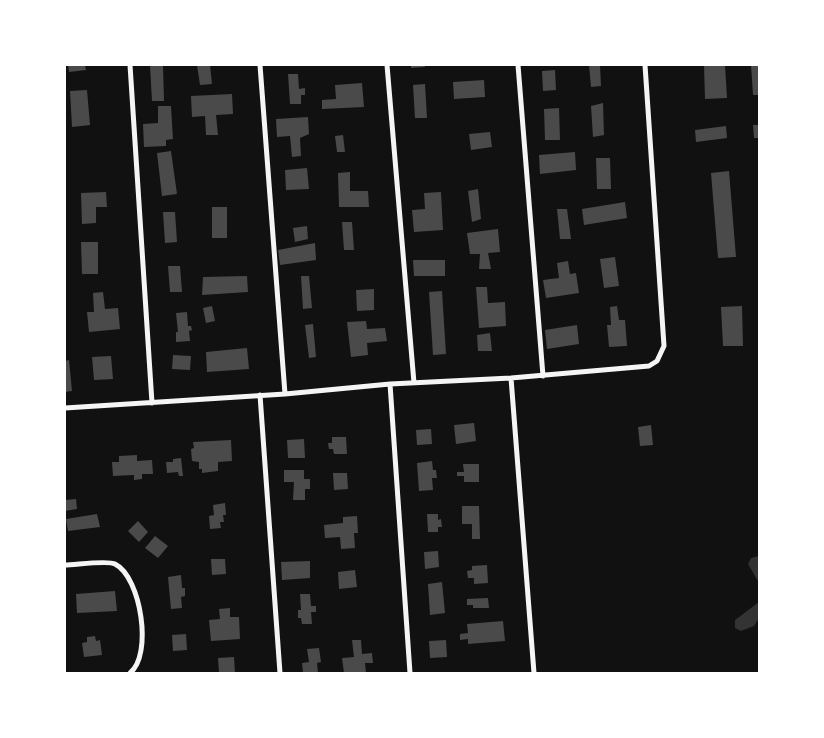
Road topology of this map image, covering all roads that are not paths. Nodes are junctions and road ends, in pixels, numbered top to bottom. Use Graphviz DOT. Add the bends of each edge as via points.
graph roads {
  1 [pos="130,65"];
  2 [pos="260,65"];
  3 [pos="387,65"];
  4 [pos="518,65"];
  5 [pos="646,65"];
  6 [pos="543,376"];
  7 [pos="511,378"];
  8 [pos="414,383"];
  9 [pos="390,384"];
  10 [pos="285,394"];
  11 [pos="260,395"];
  12 [pos="152,403"];
  13 [pos="65,408"];
  14 [pos="65,565"];
  15 [pos="130,673"];
  16 [pos="280,673"];
  17 [pos="410,673"];
  18 [pos="534,673"];
  1 -- 12 [label="street"];
  2 -- 10 [label="street"];
  3 -- 8 [label="street"];
  4 -- 6 [label="street"];
  5 -- 6 [label="street" via="664,346 657,362 649,366"];
  6 -- 7 [label="street"];
  7 -- 8 [label="street"];
  7 -- 18 [label="street"];
  8 -- 9 [label="street"];
  9 -- 10 [label="street"];
  9 -- 17 [label="street"];
  10 -- 11 [label="street"];
  11 -- 12 [label="street"];
  11 -- 16 [label="street"];
  12 -- 13 [label="street"];
  14 -- 15 [label="street" via="113,562 127,575 137,599 142,634 142,652"];
}
